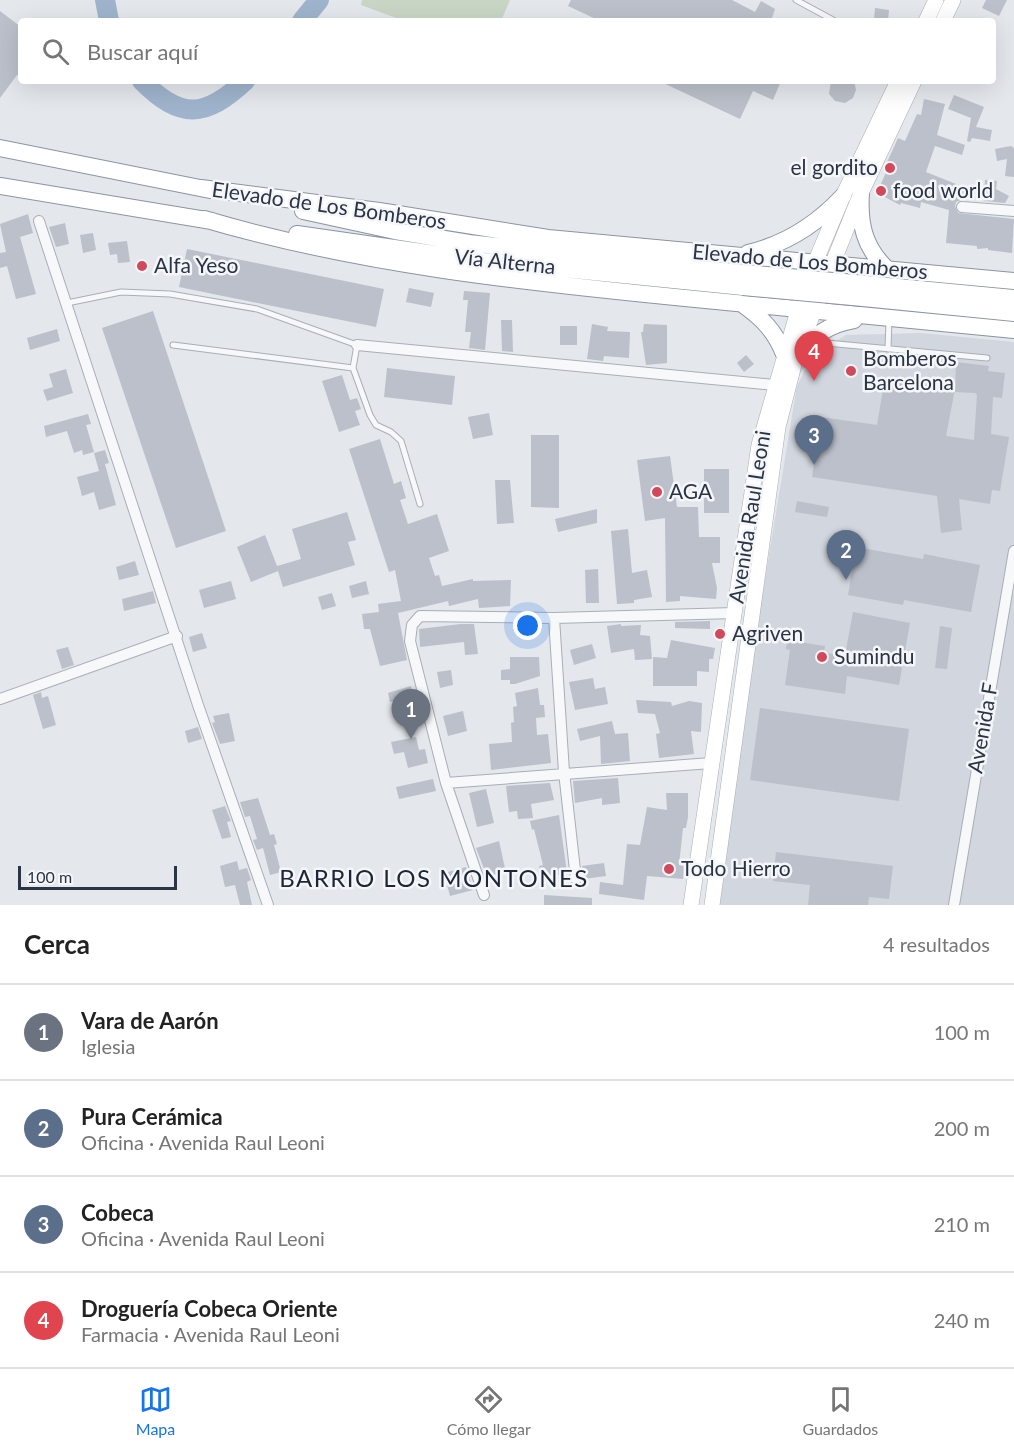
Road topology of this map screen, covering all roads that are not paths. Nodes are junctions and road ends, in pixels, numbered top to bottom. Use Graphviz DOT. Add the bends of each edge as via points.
graph roads {
  1 [pos="796,0"];
  2 [pos="936,0"];
  3 [pos="953,0"];
  4 [pos="829,18"];
  5 [pos="927,18"];
  6 [pos="944,18"];
  7 [pos="897,84"];
  8 [pos="913,84"];
  9 [pos="0,148"];
  10 [pos="0,186"];
  11 [pos="201,188"];
  12 [pos="861,193"];
  13 [pos="843,196"];
  14 [pos="962,207"];
  15 [pos="1014,211"];
  16 [pos="39,221"];
  17 [pos="735,255"];
  18 [pos="815,262"];
  19 [pos="832,264"];
  20 [pos="887,269"];
  21 [pos="1014,281"];
  22 [pos="743,287"];
  23 [pos="865,291"];
  24 [pos="1014,298"];
  25 [pos="65,303"];
  26 [pos="797,310"];
  27 [pos="814,312"];
  28 [pos="1014,313"];
  29 [pos="886,317"];
  30 [pos="996,329"];
  31 [pos="1014,330"];
  32 [pos="1014,339"];
  33 [pos="808,341"];
  34 [pos="173,345"];
  35 [pos="357,345"];
  36 [pos="888,349"];
  37 [pos="790,355"];
  38 [pos="987,358"];
  39 [pos="353,368"];
  40 [pos="776,385"];
  41 [pos="420,504"];
  42 [pos="1014,551"];
  43 [pos="735,613"];
  44 [pos="554,618"];
  45 [pos="177,636"];
  46 [pos="0,699"];
  47 [pos="711,763"];
  48 [pos="564,772"];
  49 [pos="446,783"];
  50 [pos="576,879"];
  51 [pos="484,895"];
  52 [pos="268,905"];
  53 [pos="691,905"];
  54 [pos="712,905"];
  55 [pos="954,905"];
  1 -- 4 [label="lane"];
  2 -- 5 [label="main road"];
  3 -- 6 [label="main road"];
  7 -- 13 [label="main road, Avenida Raul Leoni"];
  8 -- 12 [label="main road, Avenida Raul Leoni"];
  9 -- 11 [label="highway"];
  10 -- 22 [label="highway, Vía Alterna" via="460,258"];
  11 -- 17 [label="highway, Elevado de Los Bomberos" via="548,238"];
  11 -- 22 [label="highway, Elevado de Los Bomberos" via="394,231"];
  12 -- 19 [label="main road, Avenida Raul Leoni"];
  12 -- 20 [label="highway" via="864,237"];
  13 -- 17 [label="highway" via="814,223 789,238"];
  13 -- 18 [label="main road, Avenida Raul Leoni"];
  14 -- 15 [label="street"];
  16 -- 25 [label="street"];
  17 -- 18 [label="highway, Elevado de Los Bomberos"];
  18 -- 19 [label="highway, Elevado de Los Bomberos"];
  18 -- 26 [label="main road, Avenida Raul Leoni"];
  19 -- 20 [label="highway, Elevado de Los Bomberos"];
  19 -- 27 [label="main road, Avenida Raul Leoni"];
  20 -- 21 [label="highway, Elevado de Los Bomberos"];
  22 -- 23 [label="highway, Elevado de Los Bomberos, bridge"];
  22 -- 26 [label="highway, Elevado de Los Bomberos"];
  22 -- 37 [label="highway"];
  23 -- 24 [label="highway"];
  23 -- 28 [label="highway"];
  25 -- 35 [label="lane" via="121,292 170,294 257,309"];
  25 -- 45 [label="street"];
  26 -- 27 [label="highway, Elevado de Los Bomberos"];
  26 -- 37 [label="main road, Avenida Raul Leoni"];
  27 -- 29 [label="highway, Elevado de Los Bomberos"];
  27 -- 37 [label="main road, Avenida Raul Leoni"];
  29 -- 30 [label="highway, Elevado de Los Bomberos"];
  29 -- 33 [label="highway" via="842,322"];
  29 -- 36 [label="lane"];
  30 -- 31 [label="highway, Elevado de Los Bomberos"];
  30 -- 32 [label="highway"];
  33 -- 36 [label="lane"];
  33 -- 37 [label="highway"];
  34 -- 39 [label="lane"];
  35 -- 39 [label="lane"];
  35 -- 40 [label="street"];
  36 -- 38 [label="lane"];
  37 -- 40 [label="main road, Avenida Raul Leoni"];
  37 -- 54 [label="main road, Avenida Raul Leoni"];
  39 -- 41 [label="lane" via="376,425 401,441"];
  40 -- 43 [label="main road, Avenida Raul Leoni" via="759,445"];
  42 -- 55 [label="street, Avenida F"];
  43 -- 44 [label="street"];
  43 -- 47 [label="main road, Avenida Raul Leoni"];
  44 -- 48 [label="street"];
  44 -- 49 [label="street" via="420,616 412,625 410,641"];
  45 -- 46 [label="street"];
  45 -- 52 [label="street"];
  47 -- 48 [label="street"];
  47 -- 53 [label="main road, Avenida Raul Leoni"];
  48 -- 49 [label="street"];
  48 -- 50 [label="street"];
  49 -- 51 [label="street"];
}
